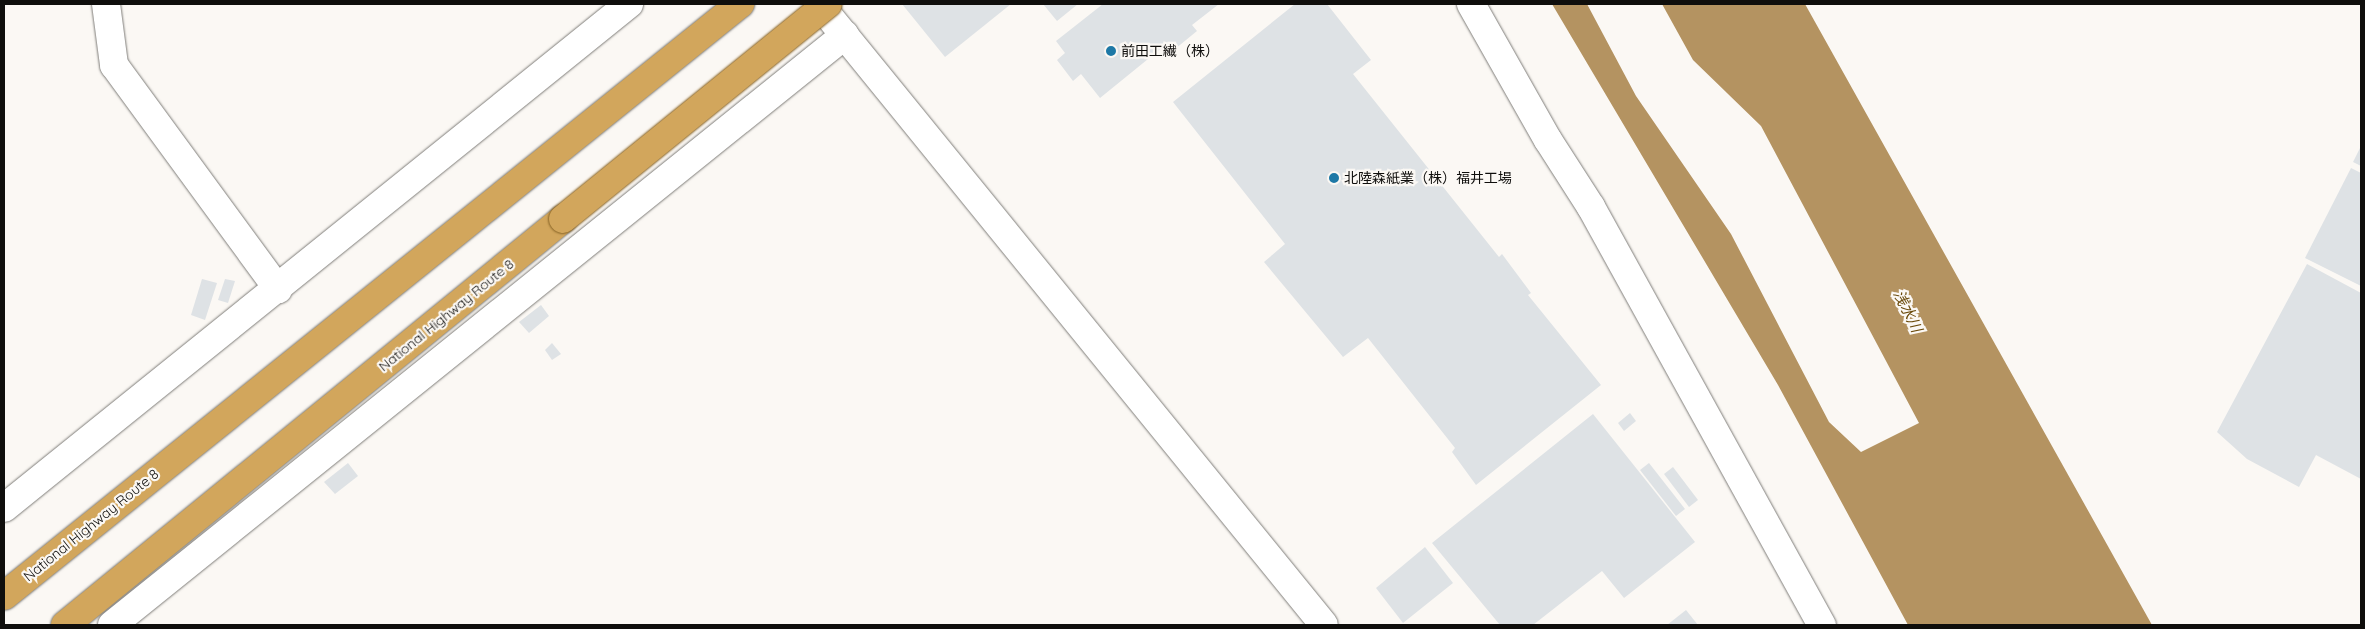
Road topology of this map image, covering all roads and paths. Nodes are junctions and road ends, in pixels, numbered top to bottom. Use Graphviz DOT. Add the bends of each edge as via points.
graph roads {
  1 [pos="106,4"];
  2 [pos="629,4"];
  3 [pos="740,4"];
  4 [pos="820,4"];
  5 [pos="828,4"];
  6 [pos="1471,4"];
  7 [pos="845,35"];
  8 [pos="278,289"];
  9 [pos="4,506"];
  10 [pos="4,596"];
  11 [pos="1317,623"];
  12 [pos="65,625"];
  13 [pos="112,625"];
  14 [pos="1822,625"];
  1 -- 8 [label="street" via="114,65"];
  2 -- 8 [label="street"];
  3 -- 10 [label="highway, National Highway Route 8"];
  4 -- 7 [label="street"];
  5 -- 12 [label="highway, National Highway Route 8, bridge"];
  6 -- 14 [label="street" via="1548,140 1591,207"];
  7 -- 11 [label="street"];
  7 -- 13 [label="street"];
  8 -- 9 [label="street"];
}
